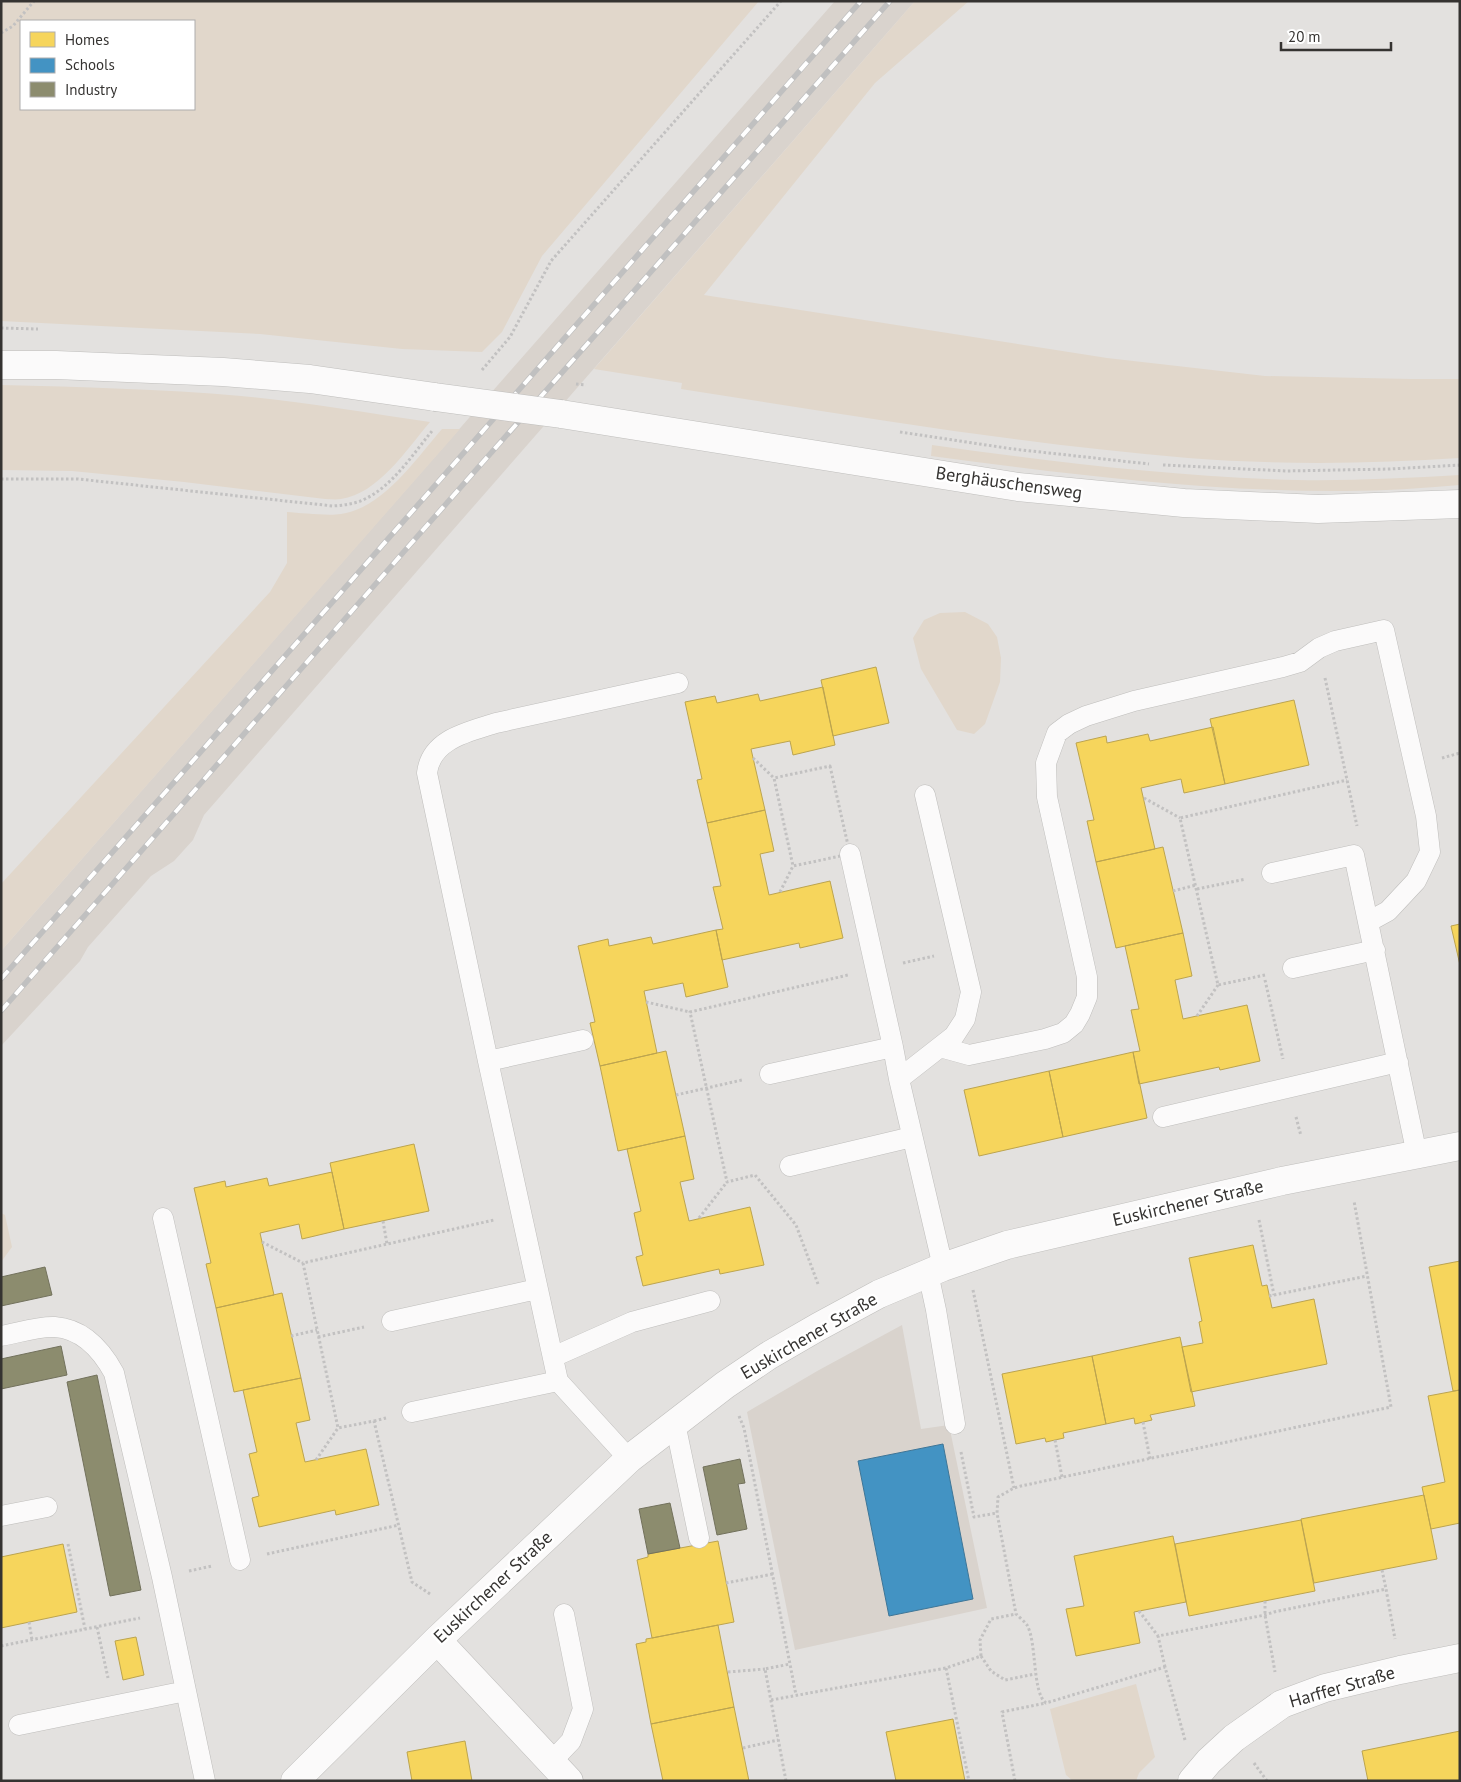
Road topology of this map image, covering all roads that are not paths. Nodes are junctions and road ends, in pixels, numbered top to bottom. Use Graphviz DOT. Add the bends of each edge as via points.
graph roads {
  1 [pos="1,365"];
  2 [pos="1460,504"];
  3 [pos="678,683"];
  4 [pos="925,795"];
  5 [pos="850,854"];
  6 [pos="1272,873"];
  7 [pos="1368,922"];
  8 [pos="1375,950"];
  9 [pos="1292,968"];
  10 [pos="583,1040"];
  11 [pos="893,1047"];
  12 [pos="940,1047"];
  13 [pos="488,1061"];
  14 [pos="1398,1062"];
  15 [pos="770,1074"];
  16 [pos="899,1080"];
  17 [pos="1164,1117"];
  18 [pos="912,1137"];
  19 [pos="1460,1146"];
  20 [pos="1417,1155"];
  21 [pos="790,1166"];
  22 [pos="163,1218"];
  23 [pos="946,1266"];
  24 [pos="537,1289"];
  25 [pos="710,1301"];
  26 [pos="392,1321"];
  27 [pos="1,1336"];
  28 [pos="553,1357"];
  29 [pos="558,1380"];
  30 [pos="412,1412"];
  31 [pos="675,1423"];
  32 [pos="955,1424"];
  33 [pos="629,1459"];
  34 [pos="47,1507"];
  35 [pos="1,1516"];
  36 [pos="699,1538"];
  37 [pos="240,1560"];
  38 [pos="564,1614"];
  39 [pos="438,1640"];
  40 [pos="1460,1658"];
  41 [pos="186,1691"];
  42 [pos="18,1725"];
  43 [pos="560,1772"];
  44 [pos="1194,1779"];
  45 [pos="201,1780"];
  46 [pos="295,1781"];
  1 -- 2 [label="street, Berghäuschensweg, bridge" via="310,378 1038,489 1184,503 1318,509"];
  3 -- 13 [label="lane" via="467,732 437,749 429,762 429,785"];
  4 -- 12 [label="lane" via="971,992 965,1019 954,1036"];
  5 -- 11 [label="lane"];
  6 -- 7 [label="lane" via="1354,855"];
  7 -- 8 [label="lane"];
  7 -- 12 [label="lane" via="1388,911 1416,881 1430,852 1426,816 1384,630 1335,641 1300,662 1283,667 1134,701 1086,716 1057,733 1046,763 1047,797 1087,977 1087,998 1074,1024 1045,1039 969,1055"];
  8 -- 9 [label="lane"];
  8 -- 14 [label="lane"];
  10 -- 13 [label="lane"];
  11 -- 15 [label="lane"];
  11 -- 16 [label="lane"];
  12 -- 16 [label="lane"];
  13 -- 24 [label="lane"];
  14 -- 17 [label="lane"];
  14 -- 20 [label="lane"];
  16 -- 18 [label="lane"];
  18 -- 21 [label="lane"];
  18 -- 23 [label="lane"];
  19 -- 20 [label="street, Euskirchener Straße"];
  20 -- 23 [label="street, Euskirchener Straße" via="1273,1183 1026,1241"];
  22 -- 37 [label="lane"];
  23 -- 31 [label="street, Euskirchener Straße" via="879,1294 818,1327 768,1356"];
  23 -- 32 [label="lane" via="936,1310"];
  24 -- 26 [label="lane"];
  24 -- 28 [label="lane"];
  25 -- 28 [label="lane" via="632,1322"];
  27 -- 41 [label="lane" via="55,1327 68,1330 96,1347 114,1374"];
  28 -- 29 [label="lane"];
  29 -- 30 [label="lane"];
  29 -- 33 [label="lane"];
  31 -- 33 [label="street, Euskirchener Straße"];
  31 -- 36 [label="lane"];
  33 -- 39 [label="street, Euskirchener Straße"];
  34 -- 35 [label="lane"];
  38 -- 43 [label="lane" via="583,1709"];
  39 -- 43 [label="street"];
  39 -- 46 [label="street, Euskirchener Straße"];
  40 -- 44 [label="street, Harffer Straße" via="1325,1688 1282,1704 1234,1738"];
  41 -- 42 [label="lane"];
  41 -- 45 [label="lane"];
}
